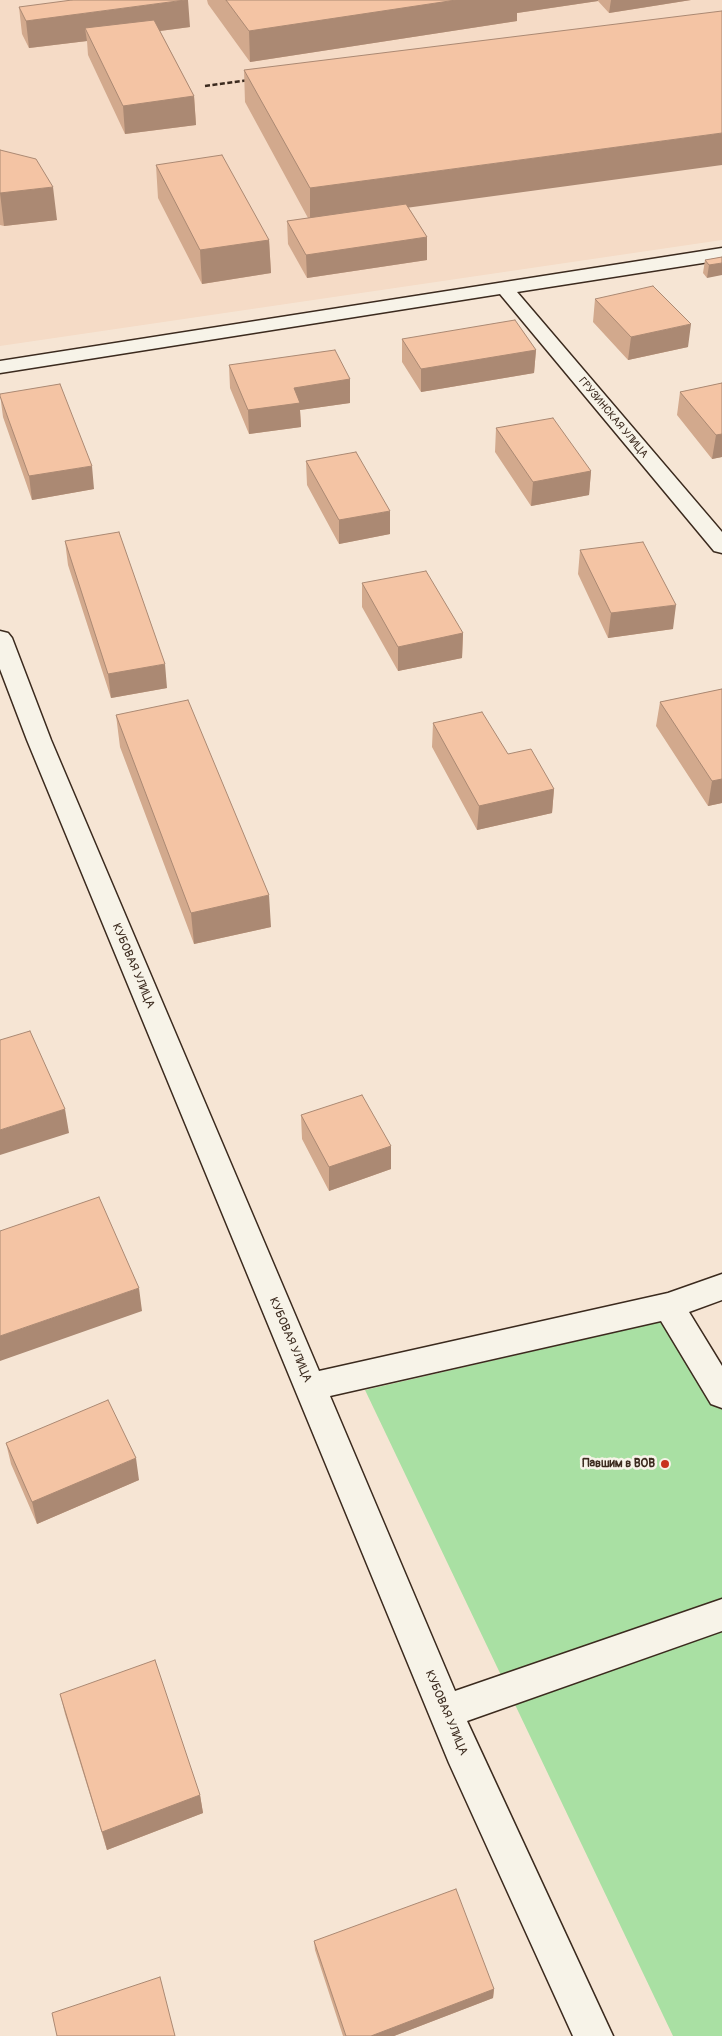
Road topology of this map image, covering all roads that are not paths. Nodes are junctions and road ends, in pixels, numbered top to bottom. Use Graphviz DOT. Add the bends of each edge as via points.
graph roads {
  1 [pos="722,254"];
  2 [pos="505,289"];
  3 [pos="0,367"];
  4 [pos="722,546"];
  5 [pos="0,638"];
  6 [pos="722,1287"];
  7 [pos="669,1306"];
  8 [pos="310,1388"];
  9 [pos="722,1394"];
  10 [pos="722,1615"];
  11 [pos="445,1712"];
  12 [pos="593,2036"];
  1 -- 2 [label="street"];
  2 -- 3 [label="street"];
  2 -- 4 [label="street, ГРУЗИНСКАЯ УЛИЦА"];
  5 -- 8 [label="street, КУБОВАЯ УЛИЦА" via="39,740"];
  6 -- 7 [label="street"];
  7 -- 8 [label="street"];
  7 -- 9 [label="street"];
  8 -- 11 [label="street, КУБОВАЯ УЛИЦА"];
  10 -- 11 [label="street"];
  11 -- 12 [label="street, КУБОВАЯ УЛИЦА"];
}
